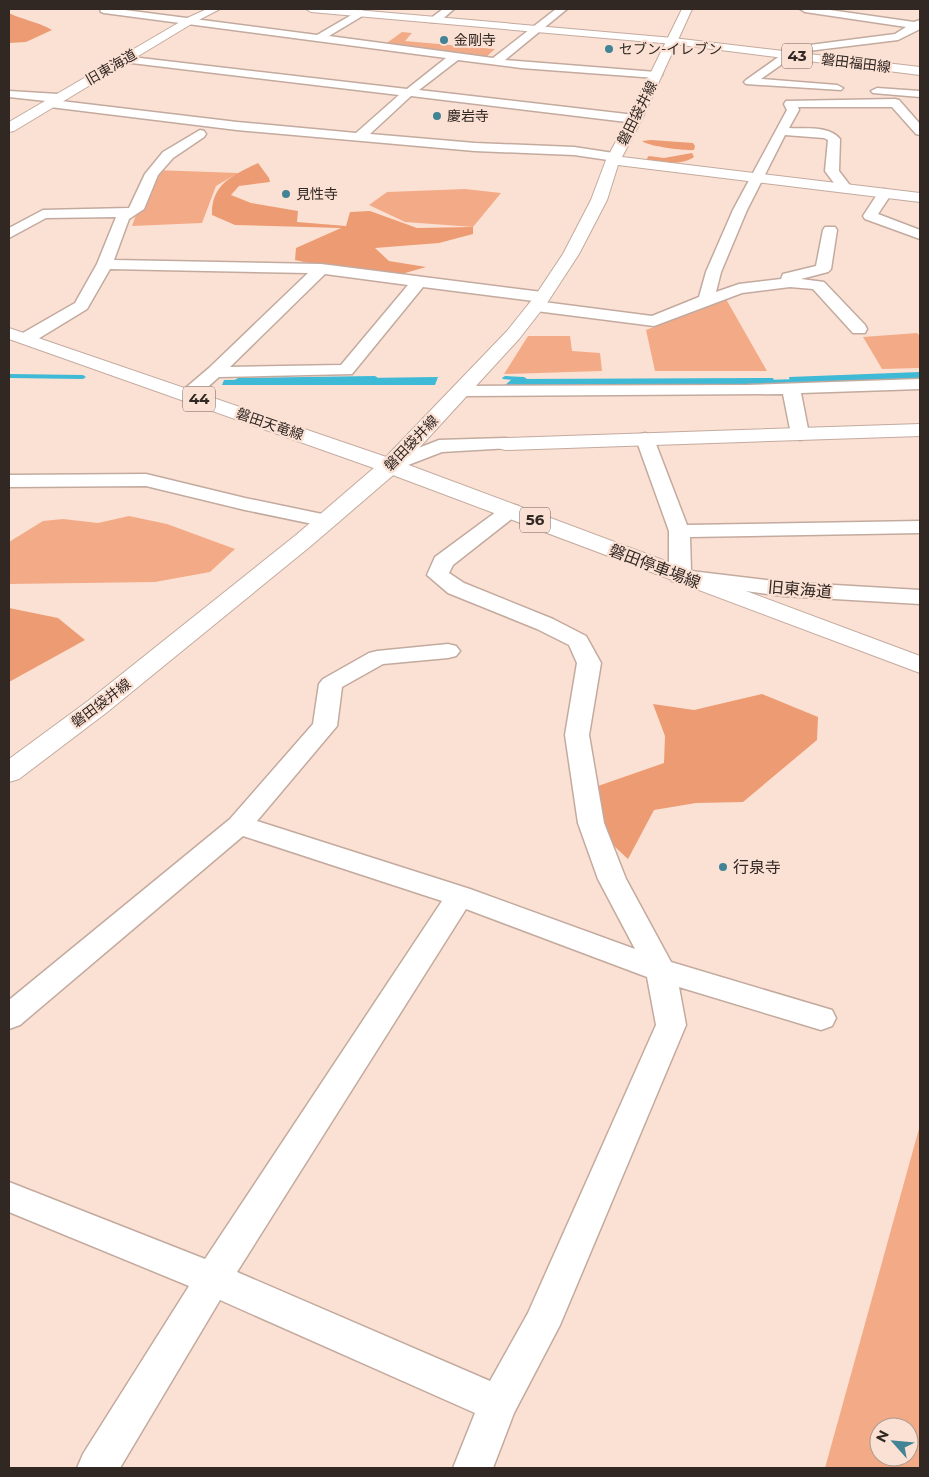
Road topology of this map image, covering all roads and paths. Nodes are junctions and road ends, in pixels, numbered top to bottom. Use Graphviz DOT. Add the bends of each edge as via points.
graph roads {
  1 [pos="109,9"];
  2 [pos="215,9"];
  3 [pos="311,9"];
  4 [pos="449,9"];
  5 [pos="562,9"];
  6 [pos="687,9"];
  7 [pos="805,9"];
  8 [pos="887,9"];
  9 [pos="830,10"];
  10 [pos="367,12"];
  11 [pos="869,19"];
  12 [pos="435,20"];
  13 [pos="189,21"];
  14 [pos="919,25"];
  15 [pos="538,28"];
  16 [pos="319,38"];
  17 [pos="673,41"];
  18 [pos="788,55"];
  19 [pos="455,57"];
  20 [pos="123,59"];
  21 [pos="495,62"];
  22 [pos="920,72"];
  23 [pos="656,75"];
  24 [pos="782,85"];
  25 [pos="9,94"];
  26 [pos="407,94"];
  27 [pos="920,94"];
  28 [pos="54,100"];
  29 [pos="790,104"];
  30 [pos="903,111"];
  31 [pos="920,111"];
  32 [pos="635,119"];
  33 [pos="9,128"];
  34 [pos="781,131"];
  35 [pos="920,131"];
  36 [pos="200,134"];
  37 [pos="360,136"];
  38 [pos="614,158"];
  39 [pos="756,177"];
  40 [pos="902,182"];
  41 [pos="850,188"];
  42 [pos="884,193"];
  43 [pos="920,198"];
  44 [pos="130,212"];
  45 [pos="830,230"];
  46 [pos="9,234"];
  47 [pos="920,235"];
  48 [pos="105,264"];
  49 [pos="321,269"];
  50 [pos="419,280"];
  51 [pos="790,282"];
  52 [pos="708,300"];
  53 [pos="539,302"];
  54 [pos="859,329"];
  55 [pos="18,335"];
  56 [pos="215,372"];
  57 [pos="920,384"];
  58 [pos="791,389"];
  59 [pos="462,391"];
  60 [pos="188,394"];
  61 [pos="920,430"];
  62 [pos="800,434"];
  63 [pos="645,439"];
  64 [pos="505,444"];
  65 [pos="390,466"];
  66 [pos="9,481"];
  67 [pos="510,510"];
  68 [pos="327,521"];
  69 [pos="920,527"];
  70 [pos="679,531"];
  71 [pos="680,576"];
  72 [pos="920,598"];
  73 [pos="448,651"];
  74 [pos="920,665"];
  75 [pos="9,772"];
  76 [pos="239,825"];
  77 [pos="460,896"];
  78 [pos="661,970"];
  79 [pos="9,1017"];
  80 [pos="821,1018"];
  81 [pos="9,1197"];
  82 [pos="213,1278"];
  83 [pos="498,1404"];
  84 [pos="97,1468"];
  85 [pos="473,1468"];
  1 -- 13 [label="street" via="104,10"];
  2 -- 13 [label="main road, 旧東海道"];
  3 -- 10 [label="main road, 磐田福田線"];
  4 -- 12 [label="street"];
  5 -- 15 [label="street"];
  6 -- 17 [label="main road, 磐田袋井線"];
  7 -- 9 [label="street"];
  8 -- 11 [label="street"];
  9 -- 11 [label="street"];
  10 -- 12 [label="main road, 磐田福田線"];
  10 -- 16 [label="street"];
  11 -- 14 [label="street"];
  12 -- 15 [label="main road, 磐田福田線"];
  13 -- 16 [label="street"];
  13 -- 20 [label="main road, 旧東海道"];
  14 -- 18 [label="street" via="898,37 806,48"];
  15 -- 17 [label="main road, 磐田福田線"];
  15 -- 21 [label="street"];
  16 -- 19 [label="street"];
  17 -- 18 [label="main road, 磐田福田線 / 43"];
  17 -- 23 [label="main road, 磐田袋井線"];
  18 -- 22 [label="main road, 磐田福田線 / 43"];
  18 -- 24 [label="street" via="750,82"];
  19 -- 21 [label="street"];
  19 -- 26 [label="street"];
  20 -- 26 [label="street"];
  20 -- 28 [label="main road, 旧東海道"];
  21 -- 23 [label="street"];
  23 -- 32 [label="main road, 磐田袋井線"];
  24 -- 27 [label="street"];
  24 -- 29 [label="street" via="780,96"];
  25 -- 28 [label="street"];
  26 -- 32 [label="street"];
  26 -- 37 [label="street"];
  28 -- 33 [label="main road, 旧東海道"];
  28 -- 37 [label="street" via="210,123"];
  29 -- 30 [label="street" via="895,103"];
  29 -- 34 [label="street" via="793,110"];
  30 -- 31 [label="street"];
  30 -- 35 [label="street"];
  32 -- 38 [label="main road, 磐田袋井線"];
  34 -- 39 [label="street"];
  34 -- 41 [label="street" via="827,134 834,139 832,171"];
  36 -- 44 [label="street" via="168,155 152,174 137,209"];
  37 -- 38 [label="street" via="475,147 574,151"];
  38 -- 39 [label="main road"];
  38 -- 53 [label="main road, 磐田袋井線" via="599,200 575,246"];
  39 -- 41 [label="main road"];
  39 -- 52 [label="street" via="708,286"];
  40 -- 41 [label="main road"];
  41 -- 42 [label="main road"];
  42 -- 43 [label="main road"];
  42 -- 47 [label="street" via="870,216"];
  44 -- 46 [label="street" via="43,214"];
  44 -- 48 [label="street" via="123,217"];
  45 -- 51 [label="street" via="823,269 788,277"];
  48 -- 49 [label="street"];
  48 -- 55 [label="street" via="81,306"];
  49 -- 50 [label="street"];
  49 -- 56 [label="street"];
  50 -- 53 [label="street"];
  50 -- 56 [label="street" via="346,370"];
  51 -- 52 [label="street" via="739,289"];
  51 -- 54 [label="street" via="818,285"];
  52 -- 53 [label="street" via="654,321"];
  53 -- 59 [label="main road, 磐田袋井線"];
  55 -- 60 [label="main road, 磐田天竜線 / 44"];
  56 -- 60 [label="street"];
  57 -- 58 [label="street"];
  58 -- 59 [label="street"];
  58 -- 62 [label="street"];
  59 -- 65 [label="main road, 磐田袋井線"];
  60 -- 65 [label="main road, 磐田天竜線 / 44"];
  61 -- 62 [label="main road"];
  62 -- 63 [label="main road"];
  63 -- 64 [label="main road"];
  63 -- 70 [label="street"];
  64 -- 65 [label="street" via="439,446"];
  65 -- 67 [label="main road, 磐田停車場線 / 56"];
  65 -- 68 [label="main road, 磐田袋井線"];
  66 -- 68 [label="street" via="146,480"];
  67 -- 71 [label="main road, 磐田停車場線 / 56"];
  67 -- 78 [label="street" via="443,562 438,575 456,588 578,641 589,664 577,735 591,823 612,879"];
  68 -- 75 [label="main road, 磐田袋井線" via="207,621"];
  69 -- 70 [label="street"];
  70 -- 71 [label="street"];
  71 -- 72 [label="street, 旧東海道" via="783,589"];
  71 -- 74 [label="main road, 磐田停車場線 / 56"];
  73 -- 76 [label="street" via="377,658 331,684 325,726"];
  76 -- 77 [label="street"];
  76 -- 79 [label="street"];
  77 -- 78 [label="street"];
  77 -- 82 [label="street"];
  78 -- 80 [label="street"];
  78 -- 83 [label="street" via="671,1025 541,1325"];
  81 -- 82 [label="street"];
  82 -- 83 [label="street"];
  82 -- 84 [label="street"];
  83 -- 85 [label="street"];
}
